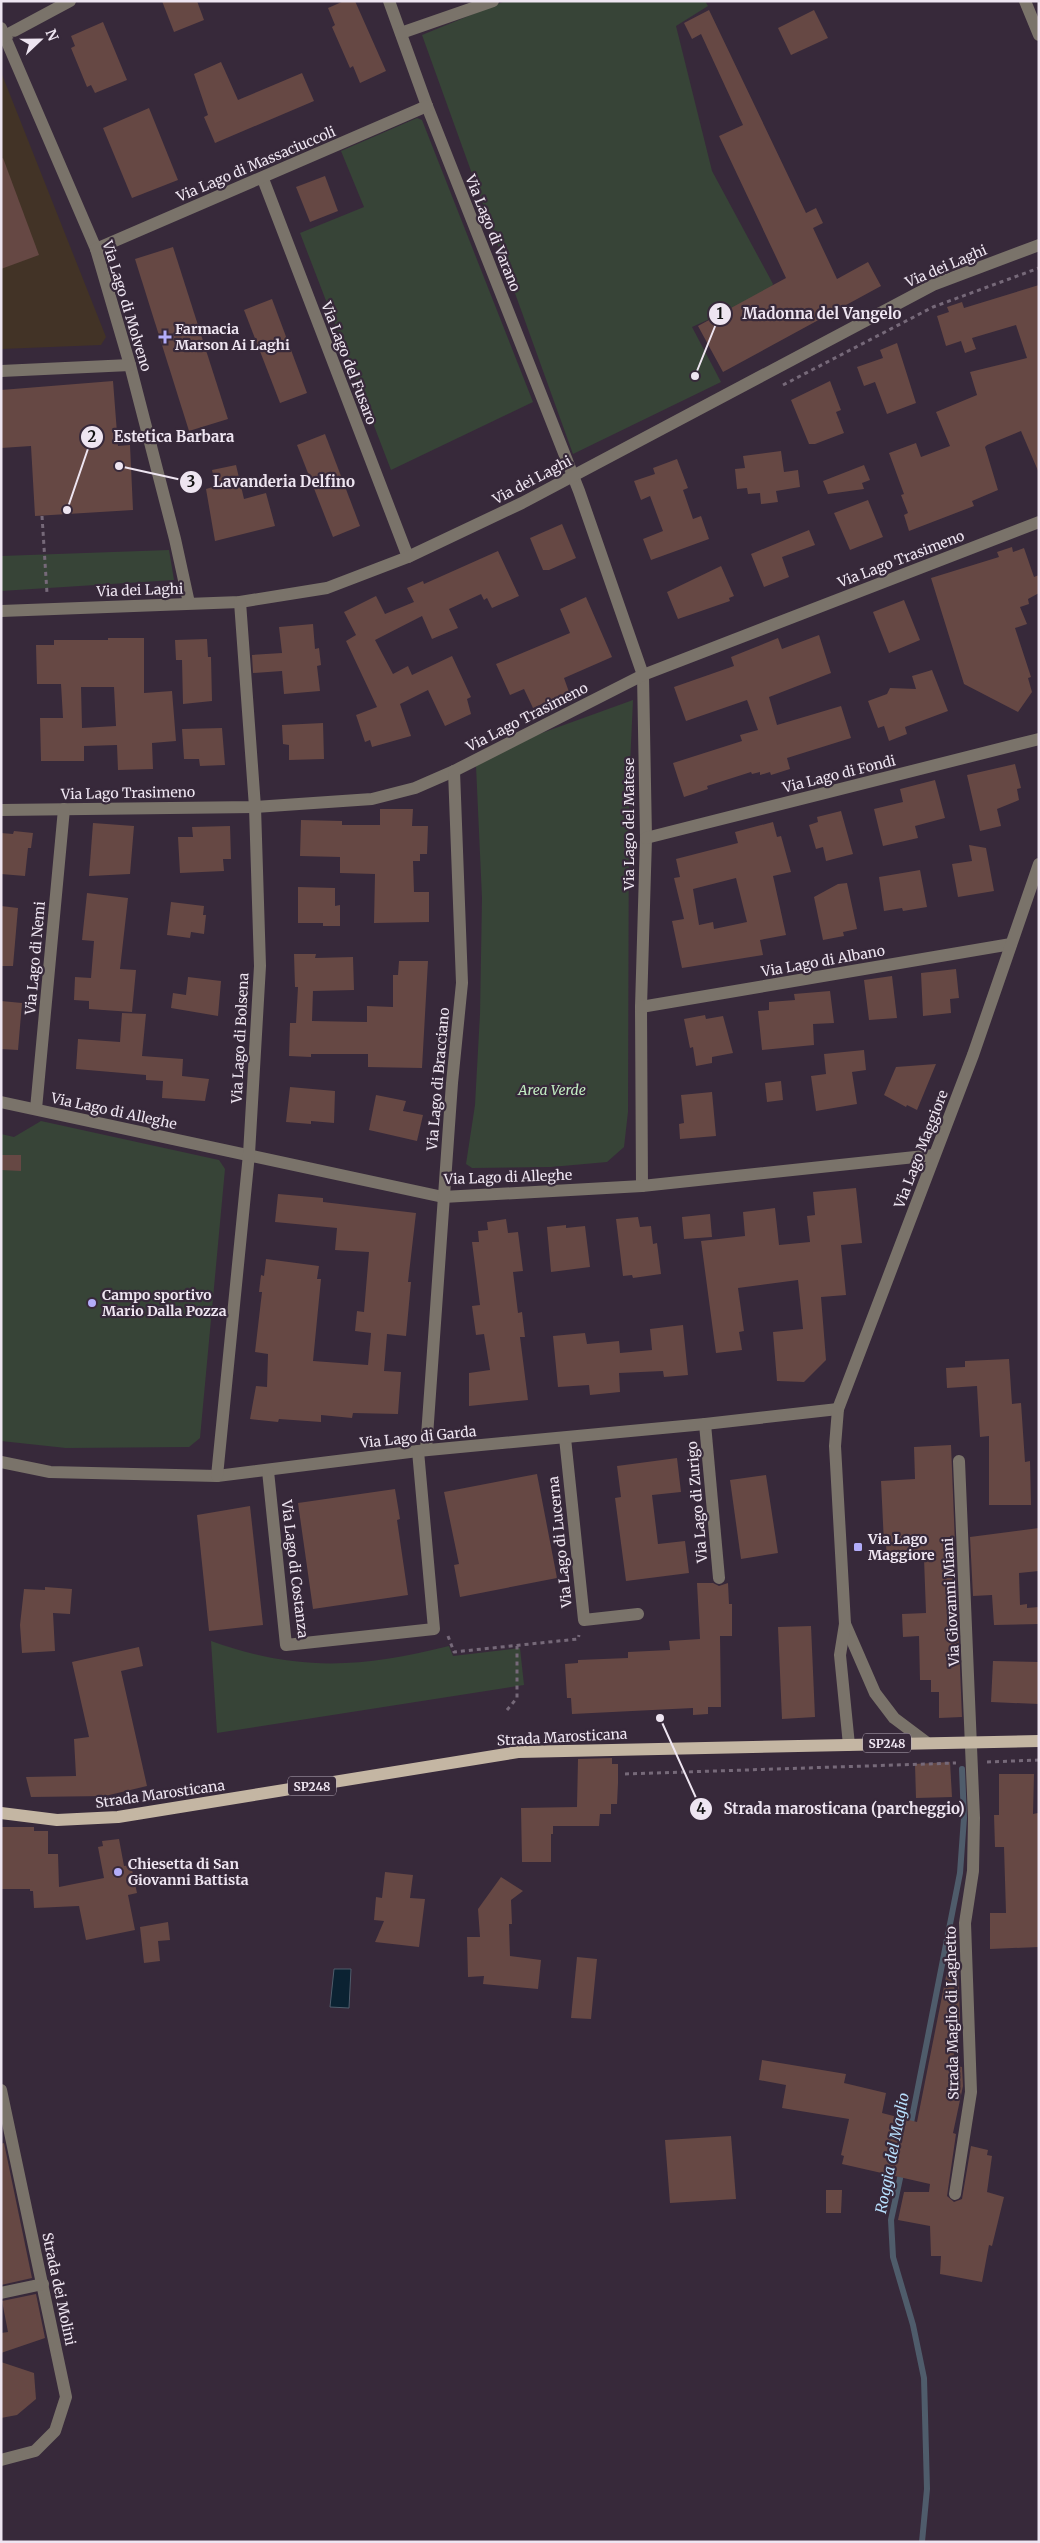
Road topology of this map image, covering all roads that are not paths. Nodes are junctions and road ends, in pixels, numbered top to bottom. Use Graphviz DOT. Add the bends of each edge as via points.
graph roads {
  1 [pos="70,1"];
  2 [pos="389,1"];
  3 [pos="493,1"];
  4 [pos="1026,1"];
  5 [pos="401,33"];
  6 [pos="2,35"];
  7 [pos="1039,35"];
  8 [pos="427,106"];
  9 [pos="262,179"];
  10 [pos="1039,246"];
  11 [pos="96,249"];
  12 [pos="130,365"];
  13 [pos="1,371"];
  14 [pos="573,475"];
  15 [pos="1039,522"];
  16 [pos="408,557"];
  17 [pos="240,602"];
  18 [pos="189,603"];
  19 [pos="1,611"];
  20 [pos="643,675"];
  21 [pos="1039,739"];
  22 [pos="454,771"];
  23 [pos="255,807"];
  24 [pos="64,809"];
  25 [pos="1,810"];
  26 [pos="646,838"];
  27 [pos="1039,864"];
  28 [pos="1011,944"];
  29 [pos="641,1007"];
  30 [pos="1,1102"];
  31 [pos="36,1109"];
  32 [pos="249,1154"];
  33 [pos="934,1155"];
  34 [pos="642,1186"];
  35 [pos="443,1196"];
  36 [pos="838,1409"];
  37 [pos="705,1424"];
  38 [pos="565,1438"];
  39 [pos="422,1450"];
  40 [pos="959,1461"];
  41 [pos="1,1462"];
  42 [pos="268,1470"];
  43 [pos="218,1476"];
  44 [pos="719,1578"];
  45 [pos="638,1614"];
  46 [pos="846,1624"];
  47 [pos="1039,1741"];
  48 [pos="926,1742"];
  49 [pos="972,1742"];
  50 [pos="849,1745"];
  51 [pos="1,1813"];
  52 [pos="1,2090"];
  53 [pos="955,2194"];
  54 [pos="43,2284"];
  55 [pos="1,2293"];
  56 [pos="1,2460"];
  1 -- 6 [label="street"];
  2 -- 5 [label="street, Via Lago di Varano"];
  3 -- 5 [label="street"];
  4 -- 7 [label="street"];
  5 -- 8 [label="street, Via Lago di Varano"];
  6 -- 11 [label="street, Via Lago di Molveno"];
  8 -- 9 [label="street, Via Lago di Massaciuccoli"];
  8 -- 14 [label="street, Via Lago di Varano"];
  9 -- 11 [label="street, Via Lago di Massaciuccoli"];
  9 -- 16 [label="street, Via Lago del Fusaro"];
  10 -- 14 [label="street, Via dei Laghi" via="933,285"];
  11 -- 12 [label="street, Via Lago di Molveno"];
  12 -- 13 [label="street"];
  12 -- 18 [label="street, Via Lago di Molveno"];
  14 -- 16 [label="street, Via dei Laghi"];
  14 -- 20 [label="street, Via Lago del Matese"];
  15 -- 20 [label="street, Via Lago Trasimeno"];
  16 -- 17 [label="street, Via dei Laghi" via="327,588"];
  17 -- 18 [label="street, Via dei Laghi"];
  17 -- 23 [label="street, Via Lago di Bolsena"];
  18 -- 19 [label="street, Via dei Laghi"];
  20 -- 22 [label="street, Via Lago Trasimeno"];
  20 -- 26 [label="street, Via Lago del Matese"];
  21 -- 26 [label="street, Via Lago di Fondi"];
  22 -- 23 [label="street, Via Lago Trasimeno" via="415,788 372,800"];
  22 -- 35 [label="street, Via Lago di Bracciano" via="462,983"];
  23 -- 24 [label="street, Via Lago Trasimeno"];
  23 -- 32 [label="street, Via Lago di Bolsena" via="260,966"];
  24 -- 25 [label="street, Via Lago Trasimeno"];
  24 -- 31 [label="street, Via Lago di Nemi"];
  26 -- 29 [label="street, Via Lago del Matese"];
  27 -- 28 [label="street, Via Lago Maggiore"];
  28 -- 29 [label="street, Via Lago di Albano"];
  28 -- 33 [label="street, Via Lago Maggiore"];
  29 -- 34 [label="street, Via Lago del Matese"];
  30 -- 31 [label="street, Via Lago di Alleghe"];
  31 -- 32 [label="street, Via Lago di Alleghe"];
  32 -- 35 [label="street, Via Lago di Alleghe"];
  32 -- 43 [label="street, Via Lago di Bolsena"];
  33 -- 34 [label="street, Via Lago di Alleghe"];
  33 -- 36 [label="street, Via Lago Maggiore"];
  34 -- 35 [label="street, Via Lago di Alleghe"];
  35 -- 39 [label="street, Via Lago di Bracciano"];
  36 -- 37 [label="street, Via Lago di Garda"];
  36 -- 46 [label="street, Via Lago Maggiore" via="835,1446"];
  37 -- 38 [label="street, Via Lago di Garda"];
  37 -- 44 [label="street, Via Lago di Zurigo"];
  38 -- 39 [label="street, Via Lago di Garda"];
  38 -- 45 [label="street, Via Lago di Lucerna" via="584,1620"];
  39 -- 42 [label="street, Via Lago di Garda"];
  39 -- 42 [label="street, Via Lago di Costanza" via="434,1629 286,1646"];
  40 -- 49 [label="street, Via Giovanni Miani"];
  41 -- 43 [label="street, Via Lago di Garda" via="50,1472"];
  42 -- 43 [label="street, Via Lago di Garda"];
  46 -- 48 [label="street, Via Lago Maggiore" via="875,1693 894,1718"];
  46 -- 50 [label="street, Via Lago Maggiore" via="840,1655"];
  47 -- 49 [label="main road, Strada Marosticana / SP248"];
  48 -- 49 [label="main road, Strada Marosticana / SP248"];
  48 -- 50 [label="main road, Strada Marosticana / SP248"];
  49 -- 53 [label="street, Strada Maglio di Laghetto" via="974,1871 965,1923 971,2092"];
  50 -- 51 [label="main road, Strada Marosticana / SP248" via="518,1752 118,1816 57,1820"];
  52 -- 54 [label="street, Strada dei Molini"];
  54 -- 55 [label="street"];
  54 -- 56 [label="street, Strada dei Molini" via="66,2397 55,2431 35,2451"];
}
